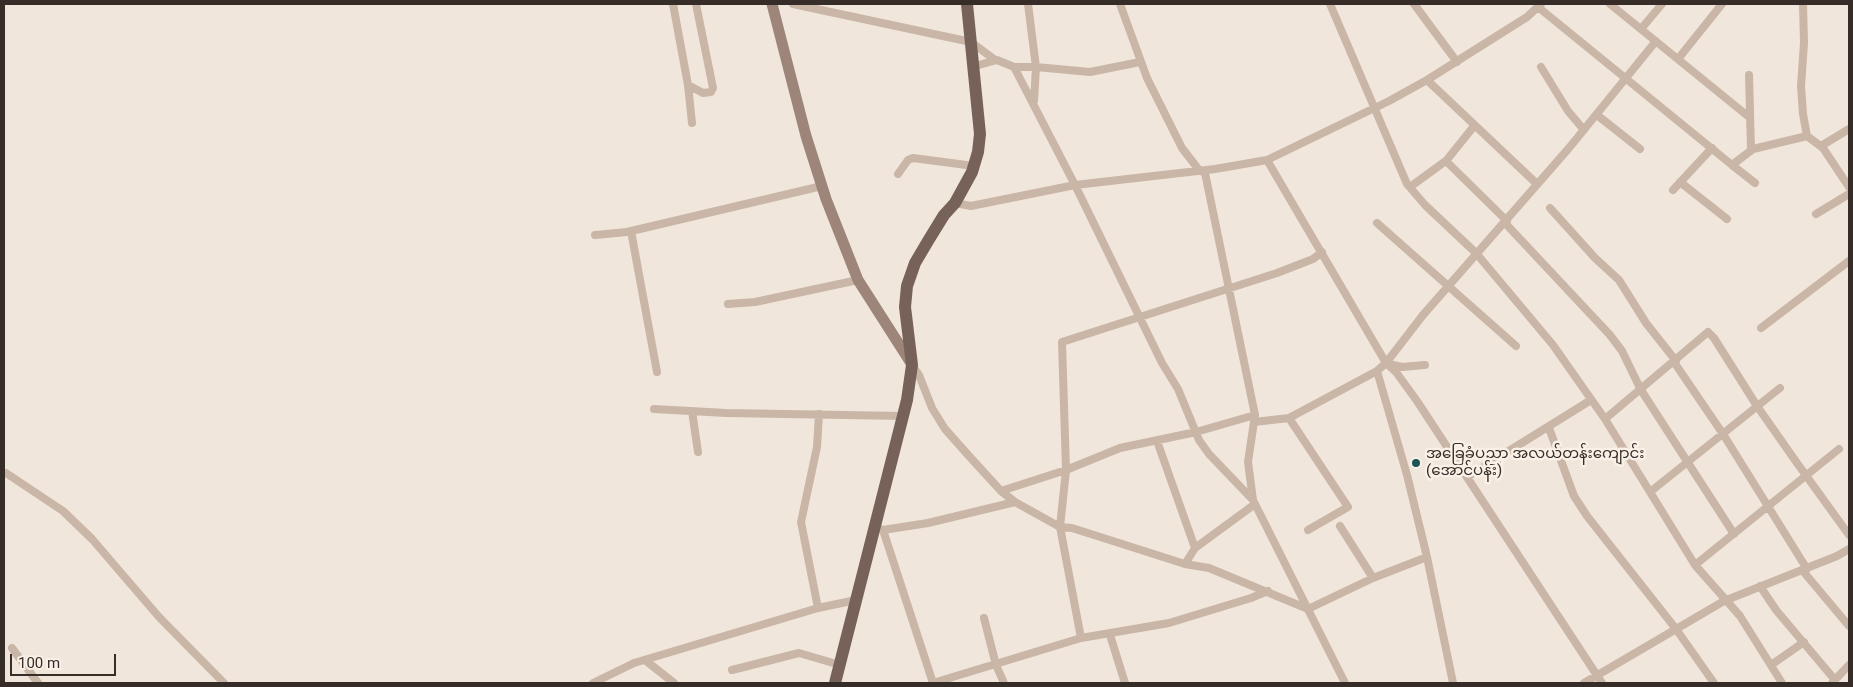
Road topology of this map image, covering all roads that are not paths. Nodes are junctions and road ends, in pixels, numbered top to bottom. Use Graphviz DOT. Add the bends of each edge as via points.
graph roads {
  1 [pos="673,4"];
  2 [pos="696,4"];
  3 [pos="772,4"];
  4 [pos="793,4"];
  5 [pos="967,4"];
  6 [pos="1028,4"];
  7 [pos="1120,4"];
  8 [pos="1330,4"];
  9 [pos="1414,4"];
  10 [pos="1610,4"];
  11 [pos="1662,4"];
  12 [pos="1722,4"];
  13 [pos="1803,4"];
  14 [pos="1539,5"];
  15 [pos="1641,29"];
  16 [pos="1656,41"];
  17 [pos="971,42"];
  18 [pos="994,60"];
  19 [pos="1678,60"];
  20 [pos="1140,62"];
  21 [pos="1457,62"];
  22 [pos="975,66"];
  23 [pos="1542,66"];
  24 [pos="1014,67"];
  25 [pos="1036,67"];
  26 [pos="1749,75"];
  27 [pos="1626,79"];
  28 [pos="1427,80"];
  29 [pos="688,85"];
  30 [pos="1034,103"];
  31 [pos="1375,108"];
  32 [pos="1597,115"];
  33 [pos="1749,118"];
  34 [pos="692,123"];
  35 [pos="1474,126"];
  36 [pos="1849,129"];
  37 [pos="1584,130"];
  38 [pos="1807,136"];
  39 [pos="1821,146"];
  40 [pos="1712,148"];
  41 [pos="1640,149"];
  42 [pos="1751,150"];
  43 [pos="1267,160"];
  44 [pos="1447,160"];
  45 [pos="1732,165"];
  46 [pos="974,166"];
  47 [pos="1199,170"];
  48 [pos="898,174"];
  49 [pos="1680,182"];
  50 [pos="1756,183"];
  51 [pos="1537,184"];
  52 [pos="1075,185"];
  53 [pos="822,186"];
  54 [pos="1410,187"];
  55 [pos="1849,187"];
  56 [pos="1673,190"];
  57 [pos="1849,194"];
  58 [pos="955,203"];
  59 [pos="1550,208"];
  60 [pos="1816,214"];
  61 [pos="1727,219"];
  62 [pos="1506,222"];
  63 [pos="1377,223"];
  64 [pos="631,231"];
  65 [pos="595,234"];
  66 [pos="1322,252"];
  67 [pos="1476,253"];
  68 [pos="1849,261"];
  69 [pos="858,280"];
  70 [pos="1447,287"];
  71 [pos="1228,290"];
  72 [pos="728,304"];
  73 [pos="1140,317"];
  74 [pos="1761,328"];
  75 [pos="1516,346"];
  76 [pos="1675,361"];
  77 [pos="1386,363"];
  78 [pos="912,365"];
  79 [pos="1425,365"];
  80 [pos="1377,371"];
  81 [pos="657,372"];
  82 [pos="1780,388"];
  83 [pos="1641,390"];
  84 [pos="1591,400"];
  85 [pos="1757,406"];
  86 [pos="654,409"];
  87 [pos="692,411"];
  88 [pos="819,414"];
  89 [pos="903,416"];
  90 [pos="1289,418"];
  91 [pos="1254,419"];
  92 [pos="1605,419"];
  93 [pos="1549,428"];
  94 [pos="1196,432"];
  95 [pos="1723,434"];
  96 [pos="1157,441"];
  97 [pos="1840,449"];
  98 [pos="698,452"];
  99 [pos="1688,462"];
  100 [pos="1066,470"];
  101 [pos="6,473"];
  102 [pos="1806,475"];
  103 [pos="1467,478"];
  104 [pos="1001,490"];
  105 [pos="1650,492"];
  106 [pos="1015,502"];
  107 [pos="1254,502"];
  108 [pos="1767,506"];
  109 [pos="1340,526"];
  110 [pos="1060,527"];
  111 [pos="879,528"];
  112 [pos="1308,530"];
  113 [pos="1734,534"];
  114 [pos="1849,535"];
  115 [pos="1195,548"];
  116 [pos="1849,549"];
  117 [pos="1427,558"];
  118 [pos="1185,564"];
  119 [pos="1695,565"];
  120 [pos="1804,569"];
  121 [pos="1373,578"];
  122 [pos="1760,586"];
  123 [pos="1268,591"];
  124 [pos="856,600"];
  125 [pos="1724,601"];
  126 [pos="818,608"];
  127 [pos="1308,609"];
  128 [pos="984,618"];
  129 [pos="1849,626"];
  130 [pos="1676,629"];
  131 [pos="1110,635"];
  132 [pos="1081,638"];
  133 [pos="1804,642"];
  134 [pos="12,648"];
  135 [pos="645,660"];
  136 [pos="840,665"];
  137 [pos="996,665"];
  138 [pos="1771,665"];
  139 [pos="1849,665"];
  140 [pos="732,670"];
  141 [pos="1599,680"];
  142 [pos="1710,682"];
  143 [pos="1833,682"];
  144 [pos="38,683"];
  145 [pos="224,683"];
  146 [pos="593,683"];
  147 [pos="674,683"];
  148 [pos="835,683"];
  149 [pos="933,683"];
  150 [pos="1004,683"];
  151 [pos="1125,683"];
  152 [pos="1345,683"];
  153 [pos="1453,683"];
  154 [pos="1584,683"];
  155 [pos="1782,683"];
  1 -- 29 [label="street"];
  2 -- 29 [label="street" via="713,88 711,92 703,93"];
  3 -- 53 [label="street"];
  4 -- 17 [label="street"];
  5 -- 17 [label="main road"];
  6 -- 25 [label="street"];
  7 -- 20 [label="street"];
  8 -- 31 [label="street"];
  9 -- 21 [label="street"];
  10 -- 15 [label="street"];
  11 -- 15 [label="street"];
  12 -- 19 [label="street"];
  13 -- 38 [label="street" via="1801,86"];
  14 -- 21 [label="street" via="1527,17"];
  14 -- 27 [label="street"];
  15 -- 16 [label="street"];
  16 -- 19 [label="street"];
  16 -- 27 [label="street"];
  17 -- 18 [label="street"];
  17 -- 22 [label="main road"];
  18 -- 22 [label="street"];
  18 -- 24 [label="street"];
  19 -- 33 [label="street"];
  20 -- 25 [label="street" via="1090,72"];
  20 -- 47 [label="street" via="1182,148"];
  21 -- 28 [label="street"];
  22 -- 46 [label="main road" via="980,134"];
  23 -- 37 [label="street" via="1568,111"];
  24 -- 25 [label="street"];
  24 -- 30 [label="street"];
  25 -- 30 [label="street"];
  26 -- 33 [label="street"];
  27 -- 32 [label="street"];
  27 -- 40 [label="street"];
  28 -- 31 [label="street"];
  28 -- 35 [label="street"];
  29 -- 34 [label="street"];
  30 -- 52 [label="street"];
  31 -- 43 [label="street"];
  31 -- 54 [label="street"];
  32 -- 37 [label="street"];
  32 -- 41 [label="street"];
  33 -- 42 [label="street"];
  35 -- 44 [label="street"];
  35 -- 51 [label="street"];
  36 -- 39 [label="street"];
  37 -- 51 [label="street"];
  38 -- 39 [label="street"];
  38 -- 42 [label="street"];
  39 -- 55 [label="street"];
  40 -- 45 [label="street"];
  40 -- 49 [label="street"];
  42 -- 45 [label="street"];
  43 -- 47 [label="street"];
  43 -- 66 [label="street"];
  44 -- 54 [label="street"];
  44 -- 62 [label="street"];
  45 -- 50 [label="street"];
  46 -- 48 [label="street" via="913,158"];
  46 -- 58 [label="main road"];
  47 -- 52 [label="street"];
  47 -- 71 [label="street" via="1204,173"];
  49 -- 56 [label="street"];
  49 -- 61 [label="street"];
  51 -- 62 [label="street"];
  52 -- 58 [label="street" via="971,206"];
  52 -- 73 [label="street"];
  53 -- 64 [label="street"];
  53 -- 69 [label="street"];
  54 -- 67 [label="street"];
  57 -- 60 [label="street"];
  58 -- 78 [label="main road" via="915,263 907,286 905,307"];
  59 -- 76 [label="street" via="1619,280"];
  62 -- 67 [label="street"];
  62 -- 83 [label="street" via="1610,335 1622,351"];
  63 -- 70 [label="street"];
  64 -- 65 [label="street"];
  64 -- 81 [label="street"];
  66 -- 71 [label="street" via="1286,270"];
  66 -- 77 [label="street"];
  67 -- 70 [label="street"];
  67 -- 84 [label="street" via="1553,345"];
  68 -- 74 [label="street"];
  69 -- 72 [label="street" via="755,302"];
  69 -- 78 [label="street"];
  70 -- 75 [label="street"];
  70 -- 77 [label="street"];
  71 -- 73 [label="street"];
  71 -- 91 [label="street"];
  73 -- 94 [label="street" via="1178,389"];
  73 -- 100 [label="street" via="1062,342"];
  76 -- 83 [label="street"];
  76 -- 85 [label="street" via="1708,332"];
  76 -- 95 [label="street"];
  77 -- 79 [label="street" via="1402,367"];
  77 -- 80 [label="street"];
  77 -- 103 [label="street" via="1418,401"];
  78 -- 89 [label="main road"];
  78 -- 104 [label="street" via="945,428"];
  80 -- 90 [label="street"];
  80 -- 117 [label="street"];
  82 -- 85 [label="street"];
  83 -- 92 [label="street"];
  83 -- 99 [label="street"];
  84 -- 92 [label="street"];
  84 -- 93 [label="street"];
  85 -- 95 [label="street"];
  85 -- 102 [label="street"];
  86 -- 87 [label="street"];
  87 -- 88 [label="street"];
  87 -- 98 [label="street"];
  88 -- 89 [label="street"];
  88 -- 126 [label="street" via="801,522"];
  89 -- 111 [label="main road"];
  90 -- 91 [label="street"];
  90 -- 112 [label="street" via="1348,507"];
  91 -- 94 [label="street"];
  91 -- 107 [label="street" via="1248,462"];
  92 -- 105 [label="street"];
  93 -- 103 [label="street"];
  93 -- 130 [label="street" via="1574,496"];
  94 -- 96 [label="street"];
  94 -- 107 [label="street" via="1208,454"];
  95 -- 99 [label="street"];
  95 -- 108 [label="street"];
  96 -- 100 [label="street" via="1120,448"];
  96 -- 115 [label="street"];
  97 -- 102 [label="street"];
  99 -- 105 [label="street"];
  99 -- 113 [label="street"];
  100 -- 104 [label="street"];
  100 -- 110 [label="street"];
  101 -- 145 [label="street" via="63,511"];
  102 -- 108 [label="street"];
  102 -- 114 [label="street"];
  103 -- 141 [label="street"];
  104 -- 106 [label="street"];
  105 -- 119 [label="street"];
  106 -- 110 [label="street"];
  106 -- 111 [label="street" via="928,523"];
  107 -- 115 [label="street"];
  107 -- 127 [label="street"];
  108 -- 113 [label="street"];
  108 -- 120 [label="street"];
  109 -- 121 [label="street"];
  110 -- 118 [label="street"];
  110 -- 132 [label="street"];
  111 -- 124 [label="main road"];
  111 -- 149 [label="street"];
  113 -- 119 [label="street"];
  115 -- 118 [label="street"];
  116 -- 120 [label="street"];
  117 -- 121 [label="street"];
  117 -- 153 [label="street"];
  118 -- 123 [label="street" via="1209,568"];
  119 -- 125 [label="street"];
  120 -- 122 [label="street"];
  120 -- 129 [label="street"];
  121 -- 127 [label="street"];
  122 -- 125 [label="street"];
  122 -- 133 [label="street"];
  123 -- 127 [label="street"];
  123 -- 131 [label="street" via="1169,623"];
  124 -- 126 [label="street"];
  124 -- 136 [label="main road"];
  125 -- 130 [label="street"];
  125 -- 138 [label="street" via="1740,616"];
  126 -- 135 [label="street"];
  127 -- 152 [label="street"];
  128 -- 137 [label="street"];
  130 -- 141 [label="street"];
  130 -- 142 [label="street"];
  131 -- 132 [label="street"];
  131 -- 151 [label="street"];
  132 -- 137 [label="street"];
  133 -- 138 [label="street"];
  133 -- 143 [label="street"];
  134 -- 144 [label="street"];
  135 -- 146 [label="street"];
  135 -- 147 [label="street"];
  136 -- 140 [label="street" via="799,653"];
  136 -- 148 [label="main road"];
  137 -- 149 [label="street"];
  137 -- 150 [label="street"];
  138 -- 155 [label="street"];
  139 -- 143 [label="street"];
  141 -- 154 [label="street"];
}
